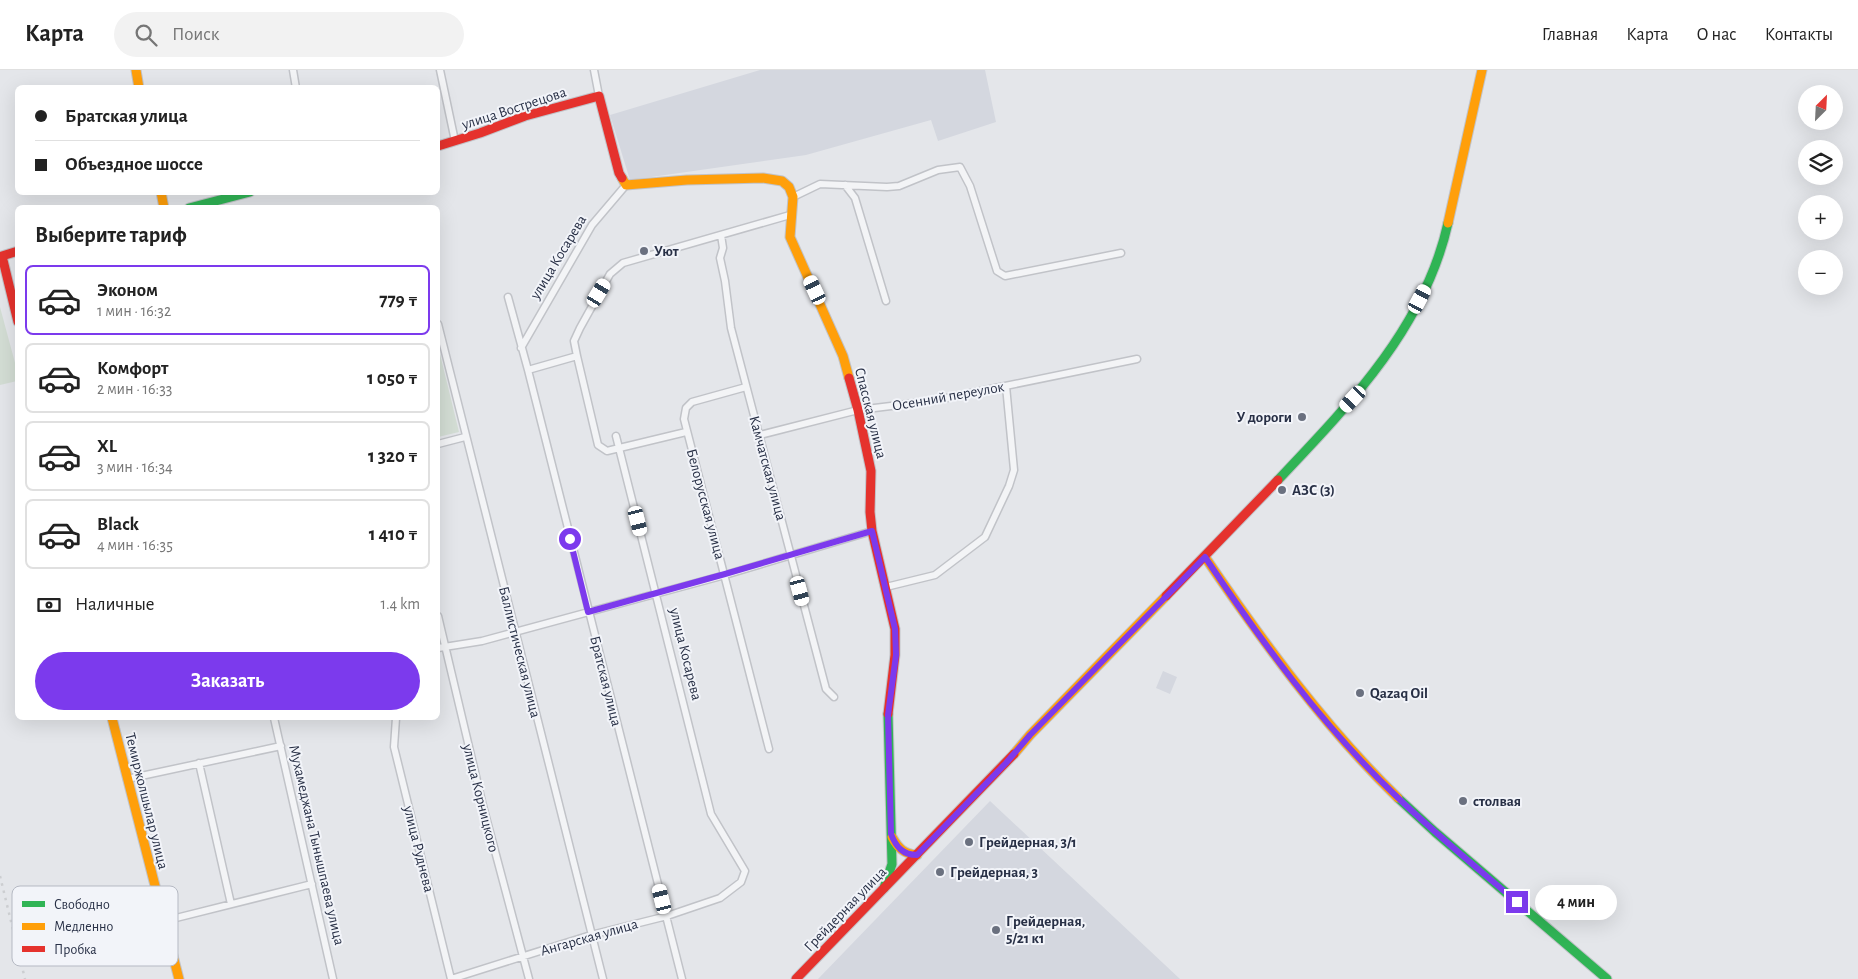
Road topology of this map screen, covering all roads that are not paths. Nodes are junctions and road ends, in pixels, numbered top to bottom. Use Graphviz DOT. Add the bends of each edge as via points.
graph roads {
  1 [pos="136,70"];
  2 [pos="293,70"];
  3 [pos="440,70"];
  4 [pos="594,70"];
  5 [pos="1482,70"];
  6 [pos="138,85"];
  7 [pos="296,85"];
  8 [pos="599,96"];
  9 [pos="455,141"];
  10 [pos="440,145"];
  11 [pos="626,185"];
  12 [pos="846,185"];
  13 [pos="239,195"];
  14 [pos="793,197"];
  15 [pos="201,205"];
  16 [pos="790,215"];
  17 [pos="721,235"];
  18 [pos="15,252"];
  19 [pos="1121,253"];
  20 [pos="508,297"];
  21 [pos="886,301"];
  22 [pos="15,310"];
  23 [pos="440,332"];
  24 [pos="521,348"];
  25 [pos="577,356"];
  26 [pos="1137,359"];
  27 [pos="528,370"];
  28 [pos="1006,386"];
  29 [pos="746,387"];
  30 [pos="858,410"];
  31 [pos="686,432"];
  32 [pos="760,435"];
  33 [pos="616,436"];
  34 [pos="465,437"];
  35 [pos="440,443"];
  36 [pos="620,449"];
  37 [pos="872,531"];
  38 [pos="790,555"];
  39 [pos="1205,557"];
  40 [pos="725,574"];
  41 [pos="886,588"];
  42 [pos="656,593"];
  43 [pos="588,612"];
  44 [pos="440,625"];
  45 [pos="516,632"];
  46 [pos="445,647"];
  47 [pos="440,648"];
  48 [pos="834,697"];
  49 [pos="112,720"];
  50 [pos="274,720"];
  51 [pos="396,720"];
  52 [pos="281,746"];
  53 [pos="769,749"];
  54 [pos="199,763"];
  55 [pos="127,779"];
  56 [pos="891,834"];
  57 [pos="917,855"];
  58 [pos="745,871"];
  59 [pos="312,884"];
  60 [pos="155,886"];
  61 [pos="884,889"];
  62 [pos="231,904"];
  63 [pos="667,916"];
  64 [pos="178,917"];
  65 [pos="591,935"];
  66 [pos="523,957"];
  67 [pos="176,966"];
  68 [pos="179,979"];
  69 [pos="333,979"];
  70 [pos="451,979"];
  71 [pos="529,979"];
  72 [pos="602,979"];
  73 [pos="682,979"];
  74 [pos="796,979"];
  75 [pos="1607,979"];
  1 -- 6 [label="main road"];
  2 -- 7 [label="street"];
  3 -- 9 [label="street"];
  4 -- 8 [label="street"];
  5 -- 39 [label="main road, Грейдерная улица" via="1447,227 1429,281 1402,333 1353,399"];
  8 -- 9 [label="main road, улица Вострецова" via="526,116"];
  8 -- 11 [label="main road" via="619,173"];
  9 -- 10 [label="main road, улица Вострецова"];
  11 -- 14 [label="main road" via="763,178 782,181"];
  11 -- 24 [label="street, улица Косарева" via="592,225"];
  12 -- 14 [label="street" via="820,184"];
  12 -- 19 [label="street" via="900,186 938,170 960,167 970,186 997,271 1005,276"];
  12 -- 21 [label="street" via="855,198"];
  13 -- 15 [label="main road"];
  14 -- 16 [label="main road, Спасская улица"];
  16 -- 17 [label="street"];
  16 -- 30 [label="main road, Спасская улица" via="790,237 843,356"];
  17 -- 25 [label="street" via="623,263 610,274 580,328 574,341"];
  17 -- 29 [label="street, Камчатская улица" via="723,248 720,258 726,280 731,328"];
  18 -- 22 [label="main road" via="2,256"];
  20 -- 24 [label="street, Братская улица"];
  23 -- 34 [label="street, Баллистическая улица"];
  24 -- 27 [label="street, Братская улица"];
  25 -- 27 [label="street"];
  25 -- 36 [label="street" via="598,445 607,451"];
  26 -- 28 [label="street, Осенний переулок"];
  27 -- 43 [label="street, Братская улица"];
  28 -- 30 [label="street, Осенний переулок" via="932,401"];
  28 -- 41 [label="street" via="1014,470 985,536 936,575"];
  29 -- 31 [label="street, Белорусская улица" via="692,402 686,408"];
  29 -- 32 [label="street, Камчатская улица"];
  30 -- 32 [label="street, Осенний переулок"];
  30 -- 37 [label="main road, Спасская улица" via="871,471"];
  31 -- 36 [label="street"];
  31 -- 40 [label="street, Белорусская улица"];
  32 -- 38 [label="street, Камчатская улица"];
  33 -- 36 [label="street, улица Косарева"];
  34 -- 35 [label="street"];
  34 -- 45 [label="street, Баллистическая улица"];
  36 -- 42 [label="street, улица Косарева"];
  37 -- 38 [label="street"];
  37 -- 41 [label="main road, Спасская улица"];
  38 -- 40 [label="street"];
  38 -- 48 [label="street, Камчатская улица" via="826,689"];
  39 -- 57 [label="main road, Грейдерная улица"];
  39 -- 75 [label="main road" via="1301,691 1357,756 1430,827"];
  40 -- 42 [label="street"];
  40 -- 53 [label="street, Белорусская улица"];
  41 -- 56 [label="main road, Спасская улица" via="895,629 896,655 888,715"];
  42 -- 43 [label="street"];
  42 -- 58 [label="street, улица Косарева" via="711,814"];
  43 -- 45 [label="street"];
  43 -- 63 [label="street, Братская улица"];
  44 -- 46 [label="street, улица Корницкого"];
  45 -- 46 [label="street"];
  45 -- 65 [label="street, Баллистическая улица"];
  46 -- 47 [label="street"];
  46 -- 66 [label="street, улица Корницкого"];
  49 -- 55 [label="main road, Темиржолшылар улица"];
  50 -- 52 [label="street, Мухамеджана Тынышпаева улица"];
  51 -- 70 [label="street, улица Руднева" via="394,747"];
  52 -- 54 [label="street"];
  52 -- 59 [label="street, Мухамеджана Тынышпаева улица"];
  54 -- 55 [label="street"];
  54 -- 62 [label="street"];
  55 -- 60 [label="main road, Темиржолшылар улица"];
  56 -- 57 [label="main road" via="900,850"];
  56 -- 61 [label="main road, Спасская улица" via="892,864"];
  57 -- 61 [label="main road, Грейдерная улица"];
  58 -- 63 [label="street, Ангарская улица" via="741,882 720,898"];
  59 -- 62 [label="street"];
  59 -- 69 [label="street, Мухамеджана Тынышпаева улица"];
  61 -- 74 [label="main road, Грейдерная улица"];
  62 -- 64 [label="street"];
  63 -- 65 [label="street, Ангарская улица"];
  63 -- 73 [label="street, Братская улица"];
  65 -- 66 [label="street, Ангарская улица"];
  65 -- 72 [label="street, Баллистическая улица"];
  66 -- 70 [label="street, Ангарская улица"];
  66 -- 71 [label="street, улица Корницкого"];
  67 -- 68 [label="main road, Темиржолшылар улица"];
}
